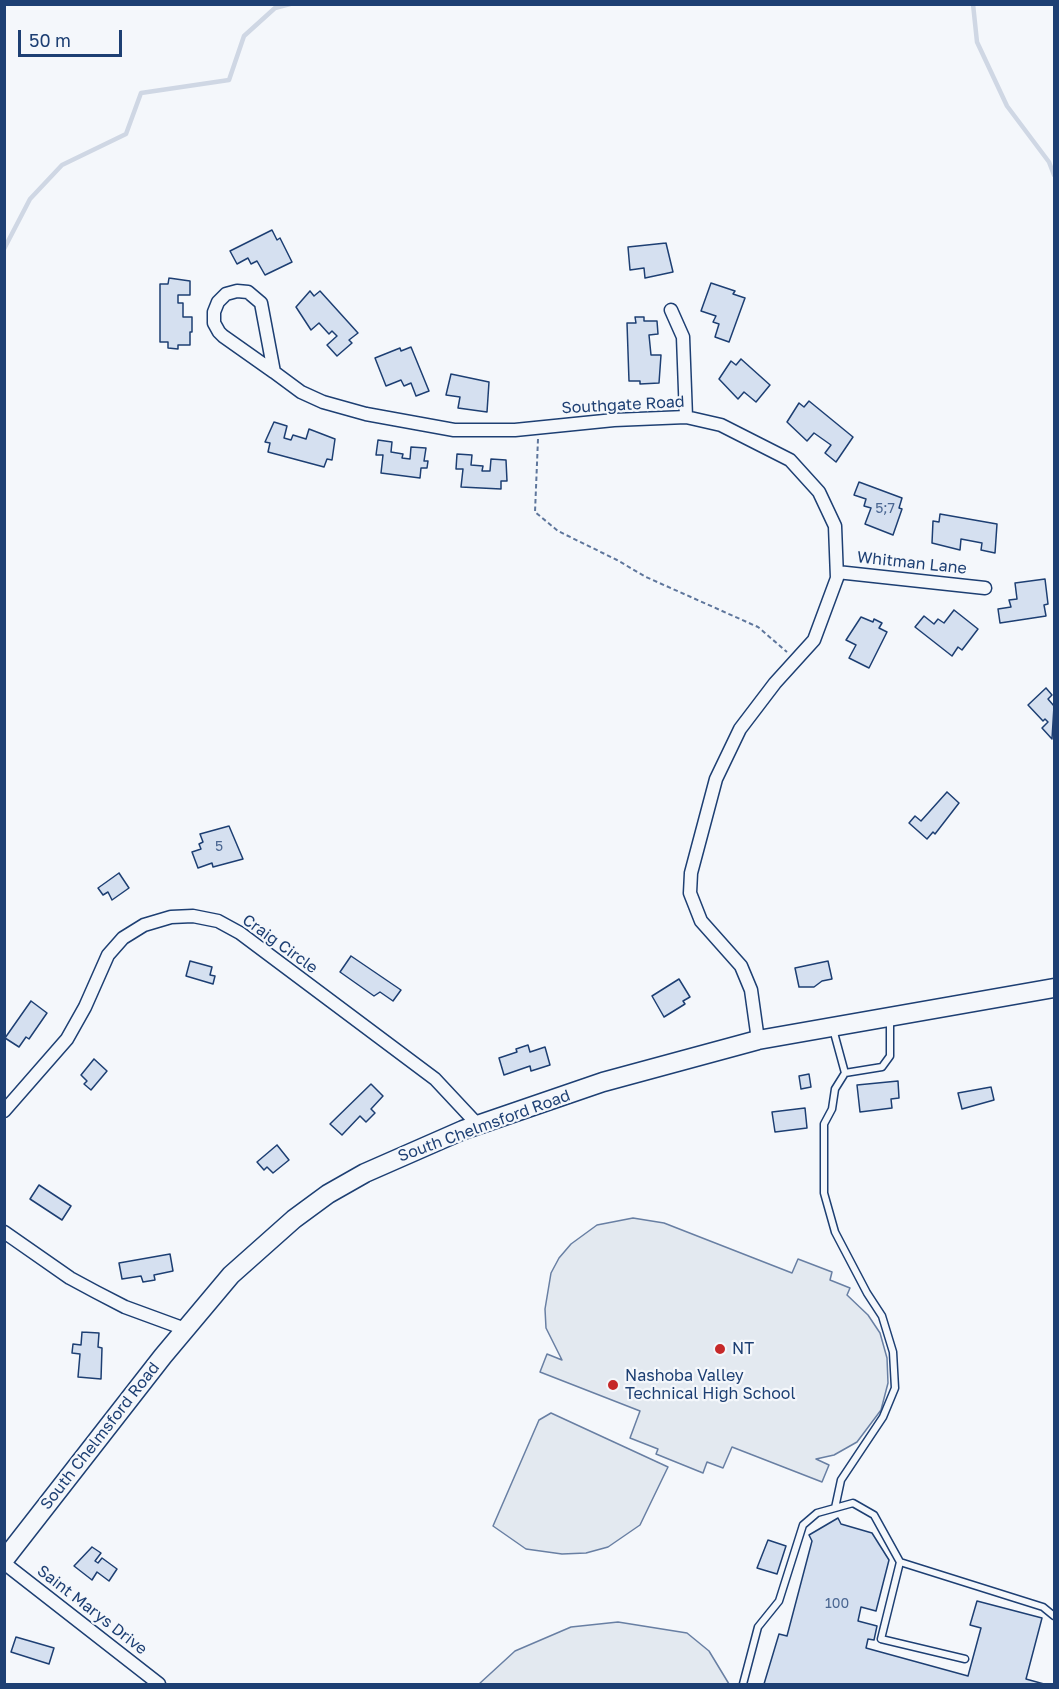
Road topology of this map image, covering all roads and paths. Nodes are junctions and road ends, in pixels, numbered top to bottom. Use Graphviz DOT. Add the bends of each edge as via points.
graph roads {
  1 [pos="671,310"];
  2 [pos="274,372"];
  3 [pos="686,417"];
  4 [pos="538,427"];
  5 [pos="837,572"];
  6 [pos="985,588"];
  7 [pos="796,660"];
  8 [pos="1054,988"];
  9 [pos="890,1018"];
  10 [pos="833,1029"];
  11 [pos="758,1040"];
  12 [pos="844,1073"];
  13 [pos="4,1111"];
  14 [pos="478,1125"];
  15 [pos="4,1232"];
  16 [pos="185,1329"];
  17 [pos="836,1508"];
  18 [pos="4,1561"];
  19 [pos="900,1562"];
  20 [pos="1054,1616"];
  21 [pos="965,1659"];
  22 [pos="159,1684"];
  23 [pos="743,1684"];
  1 -- 3 [label="street" via="683,337"];
  2 -- 2 [label="street, Southgate Road" via="261,303 248,292 226,294 215,306 216,328"];
  2 -- 4 [label="street, Southgate Road" via="312,398 366,414 454,430"];
  3 -- 4 [label="street, Southgate Road"];
  3 -- 5 [label="street, Southgate Road" via="721,425 790,460 819,492 835,526"];
  4 -- 7 [label="path" via="535,512 558,531 646,577 758,627"];
  5 -- 6 [label="street, Whitman Lane"];
  5 -- 7 [label="street, Southgate Road" via="814,640"];
  7 -- 11 [label="street, Southgate Road" via="740,729 716,778 692,873 690,893 701,921 741,966 751,990"];
  8 -- 9 [label="main road, South Chelmsford Road"];
  9 -- 10 [label="main road, South Chelmsford Road"];
  9 -- 12 [label="lane" via="890,1056 882,1067"];
  10 -- 11 [label="main road, South Chelmsford Road"];
  10 -- 12 [label="lane"];
  11 -- 14 [label="main road, South Chelmsford Road" via="603,1082"];
  12 -- 17 [label="lane" via="824,1124 825,1193 839,1241 882,1316 893,1352 895,1388 883,1418 841,1480"];
  13 -- 14 [label="street, Craig Circle" via="67,1039 108,955 123,938 144,925 193,916 218,921 240,933 435,1079"];
  14 -- 16 [label="main road, South Chelmsford Road" via="408,1153 328,1194 261,1246"];
  15 -- 16 [label="street" via="96,1292"];
  16 -- 18 [label="main road, South Chelmsford Road"];
  17 -- 19 [label="lane" via="853,1503 874,1515"];
  17 -- 23 [label="lane" via="817,1513 803,1525 779,1601 758,1627"];
  18 -- 22 [label="street, Saint Marys Drive"];
  19 -- 20 [label="lane" via="1043,1607"];
  19 -- 21 [label="lane" via="881,1639"];
}
